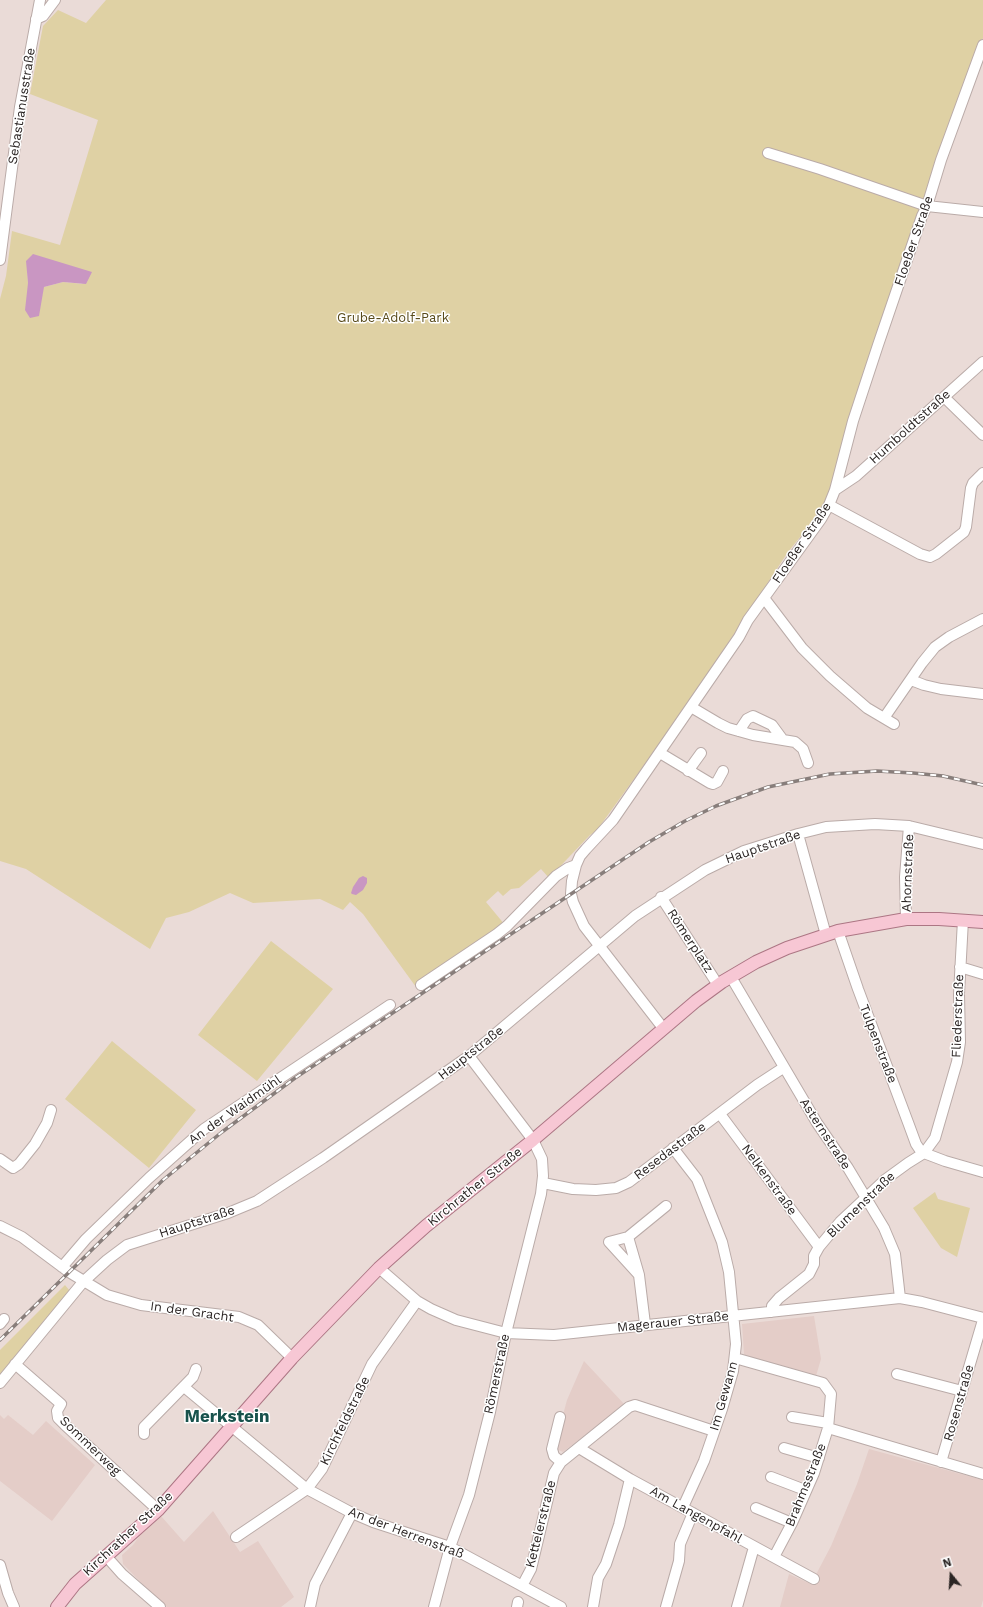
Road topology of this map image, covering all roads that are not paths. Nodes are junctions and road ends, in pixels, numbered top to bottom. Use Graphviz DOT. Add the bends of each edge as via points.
graph roads {
  1 [pos="40,0"];
  2 [pos="55,0"];
  3 [pos="36,19"];
  4 [pos="983,45"];
  5 [pos="768,154"];
  6 [pos="927,206"];
  7 [pos="983,212"];
  8 [pos="0,260"];
  9 [pos="983,362"];
  10 [pos="944,397"];
  11 [pos="983,435"];
  12 [pos="983,473"];
  13 [pos="835,490"];
  14 [pos="829,505"];
  15 [pos="764,598"];
  16 [pos="983,619"];
  17 [pos="910,680"];
  18 [pos="983,694"];
  19 [pos="691,707"];
  20 [pos="884,718"];
  21 [pos="894,724"];
  22 [pos="739,731"];
  23 [pos="783,740"];
  24 [pos="660,753"];
  25 [pos="701,753"];
  26 [pos="808,763"];
  27 [pos="688,771"];
  28 [pos="723,771"];
  29 [pos="910,826"];
  30 [pos="798,834"];
  31 [pos="983,844"];
  32 [pos="576,865"];
  33 [pos="661,897"];
  34 [pos="906,919"];
  35 [pos="963,920"];
  36 [pos="983,922"];
  37 [pos="838,931"];
  38 [pos="826,935"];
  39 [pos="599,947"];
  40 [pos="960,967"];
  41 [pos="983,974"];
  42 [pos="731,977"];
  43 [pos="421,985"];
  44 [pos="718,985"];
  45 [pos="390,1006"];
  46 [pos="663,1028"];
  47 [pos="469,1056"];
  48 [pos="783,1068"];
  49 [pos="51,1110"];
  50 [pos="720,1114"];
  51 [pos="533,1140"];
  52 [pos="673,1148"];
  53 [pos="924,1153"];
  54 [pos="0,1159"];
  55 [pos="983,1172"];
  56 [pos="543,1183"];
  57 [pos="866,1198"];
  58 [pos="666,1206"];
  59 [pos="0,1226"];
  60 [pos="628,1237"];
  61 [pos="819,1247"];
  62 [pos="62,1267"];
  63 [pos="379,1268"];
  64 [pos="638,1275"];
  65 [pos="83,1282"];
  66 [pos="900,1298"];
  67 [pos="417,1301"];
  68 [pos="772,1312"];
  69 [pos="734,1316"];
  70 [pos="983,1319"];
  71 [pos="645,1324"];
  72 [pos="506,1333"];
  73 [pos="292,1358"];
  74 [pos="736,1358"];
  75 [pos="15,1364"];
  76 [pos="196,1369"];
  77 [pos="897,1374"];
  78 [pos="0,1383"];
  79 [pos="184,1387"];
  80 [pos="962,1391"];
  81 [pos="792,1416"];
  82 [pos="560,1417"];
  83 [pos="231,1426"];
  84 [pos="828,1426"];
  85 [pos="714,1431"];
  86 [pos="144,1434"];
  87 [pos="579,1448"];
  88 [pos="784,1448"];
  89 [pos="819,1458"];
  90 [pos="560,1462"];
  91 [pos="941,1462"];
  92 [pos="983,1474"];
  93 [pos="771,1477"];
  94 [pos="630,1479"];
  95 [pos="307,1488"];
  96 [pos="805,1490"];
  97 [pos="683,1507"];
  98 [pos="756,1508"];
  99 [pos="158,1510"];
  100 [pos="352,1513"];
  101 [pos="693,1513"];
  102 [pos="792,1523"];
  103 [pos="236,1537"];
  104 [pos="450,1546"];
  105 [pos="754,1547"];
  106 [pos="106,1556"];
  107 [pos="774,1557"];
  108 [pos="0,1565"];
  109 [pos="814,1579"];
  110 [pos="522,1586"];
  111 [pos="14,1607"];
  112 [pos="57,1607"];
  113 [pos="160,1607"];
  114 [pos="310,1607"];
  115 [pos="434,1607"];
  116 [pos="561,1607"];
  117 [pos="593,1607"];
  118 [pos="666,1607"];
  119 [pos="737,1607"];
  1 -- 3 [label="street, Sebastianusstraße"];
  2 -- 3 [label="street" via="43,16"];
  3 -- 8 [label="street, Sebastianusstraße" via="20,108"];
  4 -- 6 [label="street, Floeßer Straße" via="940,160"];
  5 -- 6 [label="street"];
  6 -- 7 [label="street"];
  6 -- 13 [label="street, Floeßer Straße" via="853,421"];
  9 -- 10 [label="street, Humboldtstraße"];
  10 -- 11 [label="street"];
  10 -- 13 [label="street, Humboldtstraße" via="856,476"];
  12 -- 14 [label="street" via="970,488 964,532 930,557"];
  13 -- 14 [label="street, Floeßer Straße"];
  14 -- 15 [label="street, Floeßer Straße" via="822,519"];
  15 -- 19 [label="street, Floeßer Straße"];
  15 -- 20 [label="street" via="807,654 852,696"];
  16 -- 17 [label="street" via="935,647"];
  17 -- 18 [label="street" via="941,689"];
  17 -- 20 [label="street"];
  19 -- 22 [label="street" via="718,723"];
  19 -- 24 [label="street, Floeßer Straße"];
  20 -- 21 [label="street"];
  22 -- 23 [label="street"];
  22 -- 23 [label="street" via="747,719 753,716 772,725"];
  23 -- 26 [label="street" via="800,745"];
  24 -- 27 [label="street"];
  24 -- 32 [label="street, Floeßer Straße" via="613,820 580,856"];
  25 -- 27 [label="street"];
  27 -- 28 [label="street" via="713,784"];
  29 -- 30 [label="street, Hauptstraße" via="875,824 826,827"];
  29 -- 31 [label="street, Hauptstraße"];
  29 -- 34 [label="street, Ahornstraße" via="905,877"];
  30 -- 33 [label="street, Hauptstraße" via="744,851 705,870"];
  30 -- 38 [label="street"];
  32 -- 39 [label="street, Floeßer Straße" via="572,881 573,902 584,926"];
  32 -- 43 [label="street" via="556,876 497,934"];
  33 -- 39 [label="street, Hauptstraße"];
  33 -- 44 [label="street, Römerplatz"];
  34 -- 35 [label="main road, Kirchrather Straße"];
  34 -- 37 [label="main road, Kirchrather Straße"];
  35 -- 36 [label="main road, Kirchrather Straße"];
  35 -- 40 [label="street, Fliederstraße"];
  37 -- 38 [label="main road, Kirchrather Straße"];
  37 -- 53 [label="street, Tulpenstraße" via="916,1144"];
  38 -- 42 [label="main road, Kirchrather Straße" via="787,948"];
  39 -- 46 [label="street"];
  39 -- 47 [label="street, Hauptstraße"];
  40 -- 41 [label="street"];
  40 -- 53 [label="street, Fliederstraße" via="960,1042 957,1062 935,1138"];
  42 -- 44 [label="main road, Kirchrather Straße"];
  42 -- 48 [label="street, Asternstraße"];
  44 -- 46 [label="main road, Kirchrather Straße"];
  45 -- 62 [label="street, An der Waidmühl" via="204,1129 86,1239"];
  46 -- 51 [label="main road, Kirchrather Straße"];
  47 -- 51 [label="street, Römerstraße"];
  47 -- 65 [label="street, Hauptstraße" via="257,1201 228,1213 127,1245"];
  48 -- 50 [label="street, Resedastraße"];
  48 -- 57 [label="street, Asternstraße"];
  49 -- 54 [label="street" via="48,1123 19,1164 14,1168"];
  50 -- 52 [label="street, Resedastraße"];
  50 -- 61 [label="street, Nelkenstraße"];
  51 -- 56 [label="street, Römerstraße" via="542,1159"];
  51 -- 63 [label="main road, Kirchrather Straße" via="426,1226"];
  52 -- 56 [label="street, Resedastraße" via="640,1176 616,1188 573,1189"];
  52 -- 69 [label="street, Im Gewann" via="697,1179 722,1242"];
  53 -- 55 [label="street"];
  53 -- 57 [label="street, Blumenstraße" via="886,1179"];
  56 -- 72 [label="street, Römerstraße"];
  57 -- 61 [label="street, Blumenstraße" via="840,1222"];
  57 -- 66 [label="street, Asternstraße" via="884,1228 895,1254"];
  58 -- 60 [label="street"];
  59 -- 62 [label="street, In der Gracht" via="22,1237"];
  60 -- 64 [label="street"];
  60 -- 64 [label="street" via="609,1242"];
  61 -- 68 [label="street, Blumenstraße" via="809,1274 779,1298 772,1306"];
  62 -- 65 [label="street, In der Gracht"];
  63 -- 67 [label="street, Magerauer Straße"];
  63 -- 73 [label="main road, Kirchrather Straße"];
  64 -- 71 [label="street"];
  65 -- 73 [label="street, In der Gracht" via="107,1295 141,1305 239,1317 258,1325"];
  65 -- 75 [label="street, Hauptstraße"];
  66 -- 68 [label="street, Magerauer Straße"];
  66 -- 70 [label="street, Magerauer Straße"];
  67 -- 72 [label="street, Magerauer Straße" via="456,1320"];
  67 -- 95 [label="street, Kirchfeldstraße" via="372,1364 322,1469"];
  68 -- 69 [label="street, Magerauer Straße"];
  69 -- 71 [label="street, Magerauer Straße"];
  69 -- 74 [label="street, Im Gewann"];
  70 -- 80 [label="street, Rosenstraße"];
  71 -- 72 [label="street, Magerauer Straße" via="554,1334"];
  72 -- 104 [label="street, Römerstraße" via="471,1487"];
  73 -- 83 [label="main road, Kirchrather Straße"];
  74 -- 84 [label="street, Brahmsstraße" via="823,1384 831,1394"];
  74 -- 85 [label="street, Im Gewann"];
  75 -- 78 [label="street, Hauptstraße"];
  75 -- 99 [label="street, Sommerweg" via="61,1404 56,1412 65,1426"];
  76 -- 79 [label="street"];
  77 -- 80 [label="street"];
  79 -- 83 [label="street, An der Herrenstraß"];
  79 -- 86 [label="street" via="144,1428"];
  80 -- 91 [label="street, Rosenstraße"];
  81 -- 84 [label="street"];
  82 -- 90 [label="street" via="552,1448 554,1456"];
  83 -- 95 [label="street, An der Herrenstraß"];
  83 -- 99 [label="main road, Kirchrather Straße"];
  84 -- 89 [label="street, Brahmsstraße"];
  84 -- 91 [label="street"];
  85 -- 87 [label="street" via="635,1405 629,1407"];
  85 -- 97 [label="street, Im Gewann" via="704,1461"];
  87 -- 90 [label="street"];
  87 -- 94 [label="street, Am Langenpfahl"];
  88 -- 89 [label="street"];
  89 -- 96 [label="street, Brahmsstraße"];
  90 -- 110 [label="street, Kettelerstraße" via="554,1473 531,1569"];
  91 -- 92 [label="street"];
  93 -- 96 [label="street"];
  94 -- 97 [label="street, Am Langenpfahl"];
  94 -- 117 [label="street" via="619,1525 606,1564 598,1578"];
  95 -- 100 [label="street, An der Herrenstraß"];
  95 -- 103 [label="street, Kirchfeldstraße"];
  96 -- 102 [label="street, Brahmsstraße"];
  97 -- 101 [label="street, Am Langenpfahl"];
  98 -- 102 [label="street"];
  99 -- 106 [label="main road, Kirchrather Straße"];
  100 -- 104 [label="street, An der Herrenstraß"];
  100 -- 114 [label="street" via="314,1584"];
  101 -- 105 [label="street, Am Langenpfahl"];
  101 -- 118 [label="street" via="680,1544 679,1561"];
  102 -- 107 [label="street, Brahmsstraße"];
  104 -- 110 [label="street, An der Herrenstraß"];
  104 -- 115 [label="street, Römerstraße"];
  105 -- 107 [label="street, Am Langenpfahl"];
  105 -- 119 [label="street"];
  106 -- 112 [label="main road, Kirchrather Straße" via="75,1584"];
  106 -- 113 [label="street" via="122,1574"];
  107 -- 109 [label="street, Am Langenpfahl"];
  108 -- 111 [label="street"];
  110 -- 116 [label="street, An der Herrenstraß"];
}
